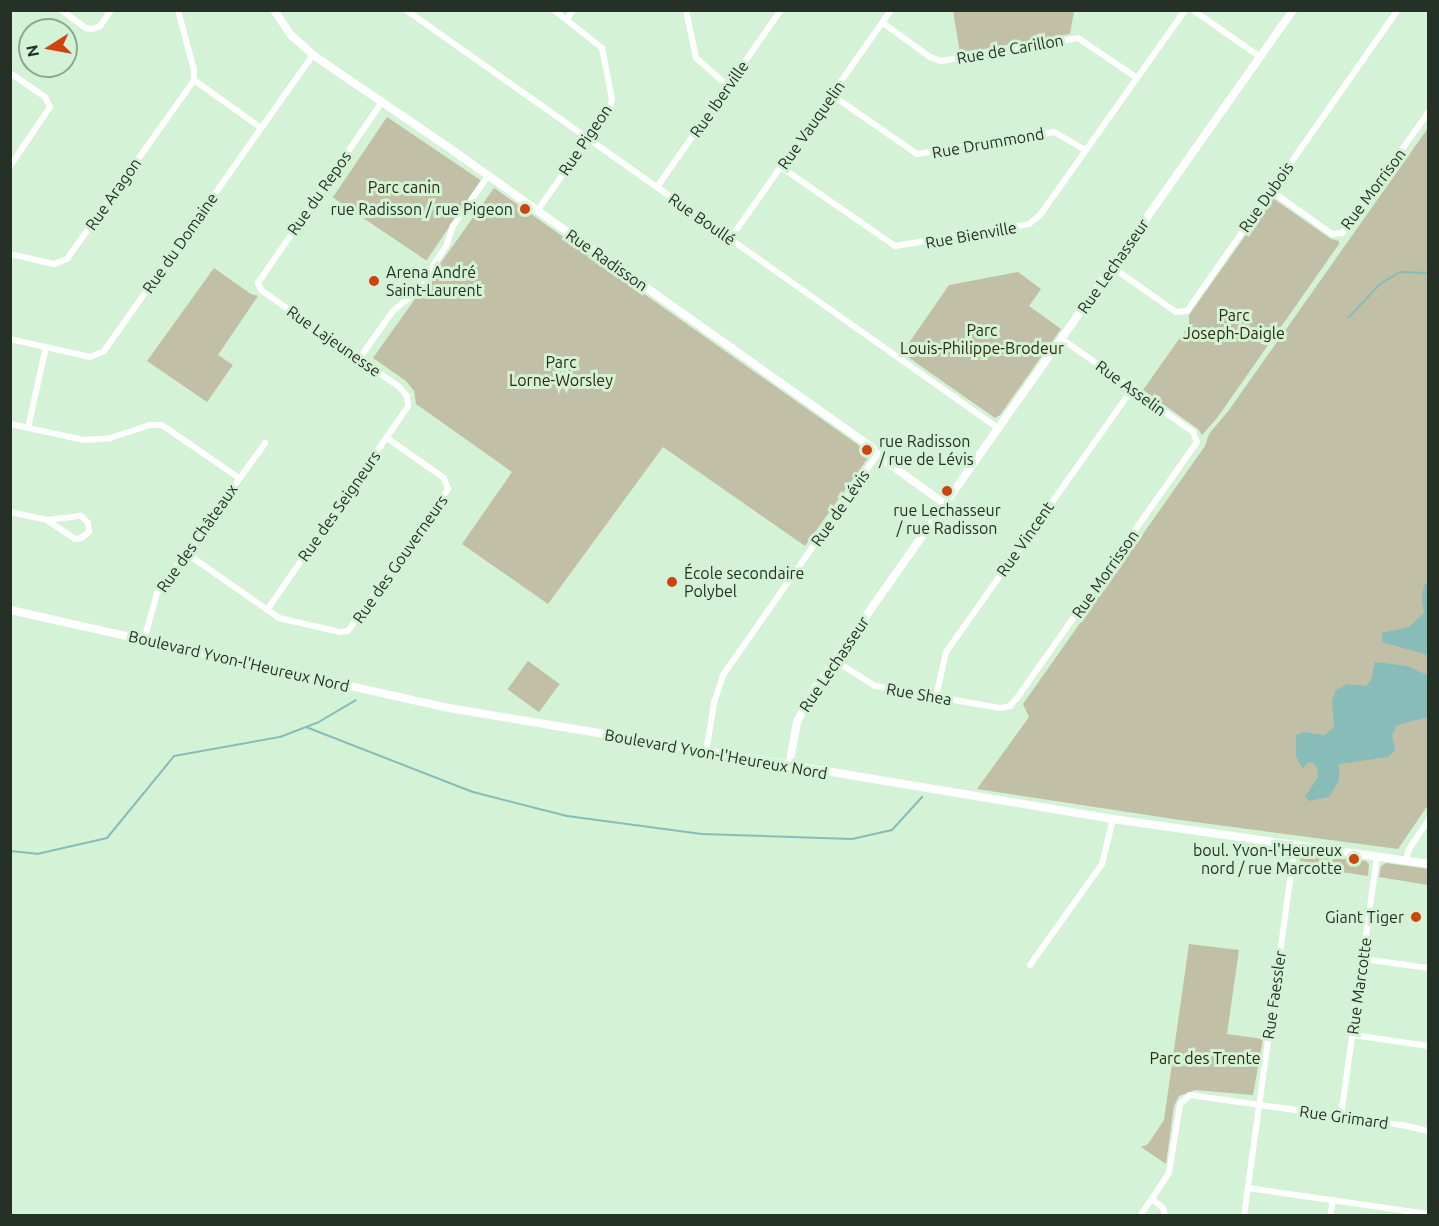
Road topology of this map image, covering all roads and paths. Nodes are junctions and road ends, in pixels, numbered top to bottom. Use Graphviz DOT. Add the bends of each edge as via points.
graph roads {
  1 [pos="60,10"];
  2 [pos="111,10"];
  3 [pos="178,10"];
  4 [pos="274,10"];
  5 [pos="406,10"];
  6 [pos="554,10"];
  7 [pos="573,10"];
  8 [pos="686,10"];
  9 [pos="782,10"];
  10 [pos="891,10"];
  11 [pos="1185,10"];
  12 [pos="1193,10"];
  13 [pos="1293,10"];
  14 [pos="1398,10"];
  15 [pos="567,20"];
  16 [pos="883,23"];
  17 [pos="313,55"];
  18 [pos="1260,57"];
  19 [pos="10,73"];
  20 [pos="1137,78"];
  21 [pos="194,81"];
  22 [pos="728,86"];
  23 [pos="832,95"];
  24 [pos="382,102"];
  25 [pos="1428,113"];
  26 [pos="261,128"];
  27 [pos="588,139"];
  28 [pos="1086,150"];
  29 [pos="10,166"];
  30 [pos="781,167"];
  31 [pos="488,176"];
  32 [pos="657,188"];
  33 [pos="1270,190"];
  34 [pos="537,211"];
  35 [pos="730,239"];
  36 [pos="10,254"];
  37 [pos="1112,267"];
  38 [pos="258,284"];
  39 [pos="10,339"];
  40 [pos="1062,339"];
  41 [pos="46,347"];
  42 [pos="359,359"];
  43 [pos="1132,389"];
  44 [pos="408,401"];
  45 [pos="10,424"];
  46 [pos="28,428"];
  47 [pos="998,428"];
  48 [pos="387,438"];
  49 [pos="1197,438"];
  50 [pos="265,443"];
  51 [pos="878,454"];
  52 [pos="239,478"];
  53 [pos="945,504"];
  54 [pos="10,512"];
  55 [pos="47,519"];
  56 [pos="186,553"];
  57 [pos="10,610"];
  58 [pos="267,610"];
  59 [pos="144,640"];
  60 [pos="834,660"];
  61 [pos="936,697"];
  62 [pos="1010,706"];
  63 [pos="706,752"];
  64 [pos="789,767"];
  65 [pos="1113,819"];
  66 [pos="1428,821"];
  67 [pos="1295,845"];
  68 [pos="1377,856"];
  69 [pos="1406,860"];
  70 [pos="1428,864"];
  71 [pos="1363,959"];
  72 [pos="1030,965"];
  73 [pos="1428,968"];
  74 [pos="1353,1035"];
  75 [pos="1428,1046"];
  76 [pos="1259,1104"];
  77 [pos="1341,1116"];
  78 [pos="1428,1131"];
  79 [pos="1248,1188"];
  80 [pos="1152,1199"];
  81 [pos="1333,1200"];
  82 [pos="1419,1214"];
  83 [pos="1428,1214"];
  84 [pos="1140,1215"];
  85 [pos="1165,1215"];
  86 [pos="1244,1215"];
  87 [pos="1330,1215"];
  1 -- 2 [label="street" via="90,29 99,26"];
  3 -- 21 [label="street"];
  4 -- 17 [label="street, Rue Radisson" via="291,35"];
  5 -- 27 [label="street, Rue Boullé"];
  6 -- 15 [label="street, Rue Pigeon"];
  7 -- 15 [label="street"];
  8 -- 22 [label="street" via="696,58"];
  9 -- 22 [label="street, Rue Iberville"];
  10 -- 16 [label="street, Rue Vauquelin"];
  11 -- 20 [label="street, Rue Bienville"];
  12 -- 18 [label="street"];
  13 -- 18 [label="street, Rue Lechasseur"];
  14 -- 33 [label="street, Rue Dubois"];
  15 -- 27 [label="street, Rue Pigeon" via="602,48 612,95 610,108"];
  16 -- 20 [label="street, Rue de Carillon" via="941,61 1077,38"];
  16 -- 23 [label="street, Rue Vauquelin"];
  17 -- 24 [label="street, Rue Radisson"];
  17 -- 26 [label="street, Rue du Domaine"];
  18 -- 37 [label="street, Rue Lechasseur"];
  19 -- 29 [label="street" via="45,97 50,107"];
  20 -- 28 [label="street, Rue Bienville"];
  21 -- 26 [label="street"];
  21 -- 36 [label="street, Rue Aragon" via="67,259 54,264"];
  22 -- 32 [label="street, Rue Iberville"];
  23 -- 28 [label="street, Rue Drummond" via="917,154 1054,132"];
  23 -- 30 [label="street, Rue Vauquelin"];
  24 -- 31 [label="street, Rue Radisson"];
  24 -- 38 [label="street, Rue du Repos"];
  25 -- 33 [label="street, Rue Morrison" via="1346,230 1338,234"];
  26 -- 41 [label="street, Rue du Domaine" via="104,351 90,357"];
  27 -- 32 [label="street, Rue Boullé"];
  27 -- 34 [label="street, Rue Pigeon"];
  28 -- 30 [label="street, Rue Bienville" via="1032,223 900,247"];
  30 -- 35 [label="street, Rue Vauquelin"];
  31 -- 34 [label="street, Rue Radisson"];
  31 -- 42 [label="street" via="453,226 447,244 431,268 411,296 393,311"];
  32 -- 35 [label="street, Rue Boullé"];
  33 -- 37 [label="street, Rue Dubois" via="1184,313 1176,312"];
  34 -- 51 [label="street, Rue Radisson"];
  35 -- 47 [label="street, Rue Boullé"];
  37 -- 40 [label="street, Rue Lechasseur"];
  38 -- 42 [label="street, Rue Lajeunesse" via="261,290"];
  39 -- 41 [label="street, Rue du Domaine"];
  40 -- 43 [label="street, Rue Asselin"];
  40 -- 47 [label="street, Rue Lechasseur"];
  41 -- 46 [label="street"];
  42 -- 44 [label="street, Rue Lajeunesse" via="401,389"];
  43 -- 49 [label="street, Rue Asselin"];
  43 -- 61 [label="street, Rue Vincent" via="946,651"];
  44 -- 48 [label="street, Rue des Seigneurs" via="406,411"];
  45 -- 46 [label="street"];
  46 -- 52 [label="street" via="92,440 162,425"];
  47 -- 53 [label="street, Rue Lechasseur"];
  48 -- 58 [label="street, Rue des Seigneurs"];
  48 -- 58 [label="street, Rue des Gouverneurs" via="445,479 448,489 439,505 348,631 281,619"];
  49 -- 62 [label="street, Rue Morrisson" via="1192,452"];
  50 -- 52 [label="street, Rue des Châteaux"];
  51 -- 53 [label="street, Rue Radisson"];
  51 -- 63 [label="street, Rue de Lévis" via="723,675"];
  52 -- 56 [label="street, Rue des Châteaux"];
  53 -- 60 [label="street, Rue Lechasseur"];
  54 -- 55 [label="street"];
  55 -- 55 [label="street" via="75,539 89,532 88,523 81,516"];
  56 -- 58 [label="street, Rue des Gouverneurs"];
  56 -- 59 [label="street, Rue des Châteaux" via="155,597"];
  57 -- 59 [label="street, Boulevard Yvon-l'Heureux Nord"];
  59 -- 63 [label="street, Boulevard Yvon-l'Heureux Nord" via="413,701"];
  60 -- 61 [label="street, Rue Shea" via="871,685"];
  60 -- 64 [label="street, Rue Lechasseur" via="802,710"];
  61 -- 62 [label="street, Rue Shea" via="1000,708"];
  63 -- 64 [label="street, Boulevard Yvon-l'Heureux Nord"];
  64 -- 65 [label="street, Boulevard Yvon-l'Heureux Nord"];
  65 -- 67 [label="street, Boulevard Yvon-l'Heureux Nord"];
  65 -- 72 [label="street" via="1102,864"];
  66 -- 69 [label="street"];
  67 -- 68 [label="street, Boulevard Yvon-l'Heureux Nord"];
  67 -- 76 [label="street, Rue Faessler"];
  68 -- 69 [label="street, Boulevard Yvon-l'Heureux Nord"];
  68 -- 71 [label="street, Rue Marcotte"];
  69 -- 70 [label="street, Boulevard Yvon-l'Heureux Nord"];
  71 -- 73 [label="street"];
  71 -- 74 [label="street, Rue Marcotte"];
  74 -- 75 [label="street"];
  74 -- 77 [label="street, Rue Marcotte"];
  76 -- 77 [label="street, Rue Grimard"];
  76 -- 79 [label="street, Rue Faessler"];
  76 -- 80 [label="street, Rue Grimard" via="1195,1095 1184,1098 1170,1170"];
  77 -- 78 [label="street, Rue Grimard"];
  79 -- 81 [label="street"];
  79 -- 86 [label="street, Rue Faessler"];
  80 -- 84 [label="street"];
  80 -- 85 [label="street"];
  81 -- 82 [label="street"];
  81 -- 87 [label="street"];
  82 -- 83 [label="street"];
}
